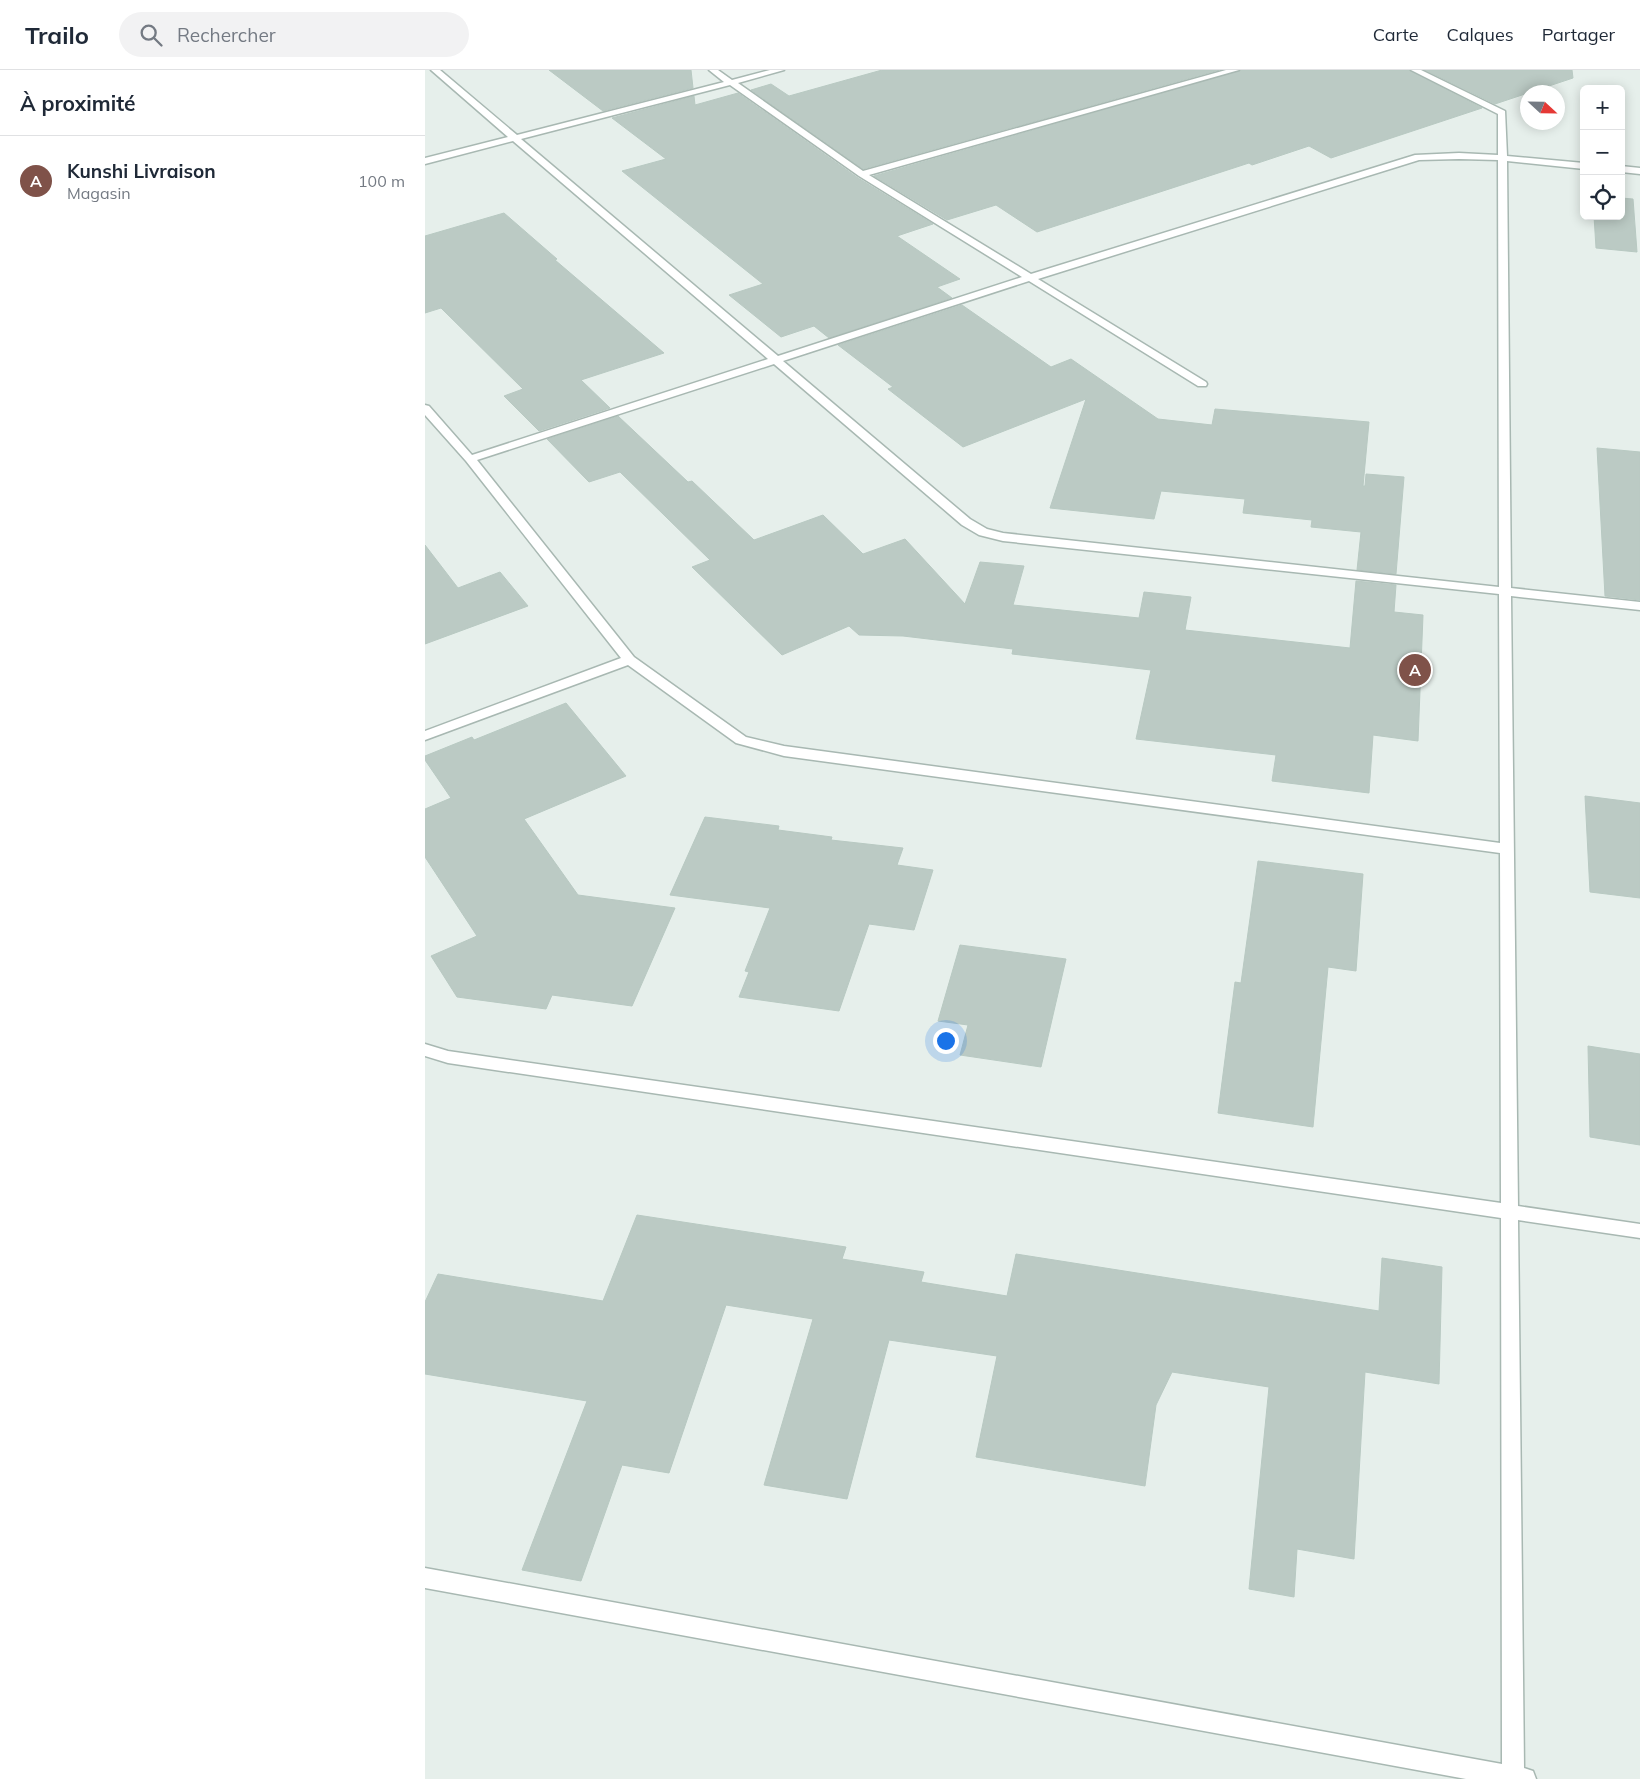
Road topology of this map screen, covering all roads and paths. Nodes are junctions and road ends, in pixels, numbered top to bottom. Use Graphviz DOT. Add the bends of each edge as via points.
graph roads {
  1 [pos="435,70"];
  2 [pos="713,70"];
  3 [pos="780,70"];
  4 [pos="1235,70"];
  5 [pos="1415,70"];
  6 [pos="731,83"];
  7 [pos="515,138"];
  8 [pos="1502,158"];
  9 [pos="425,161"];
  10 [pos="1580,166"];
  11 [pos="1625,169"];
  12 [pos="1640,171"];
  13 [pos="862,174"];
  14 [pos="1030,278"];
  15 [pos="775,360"];
  16 [pos="1202,384"];
  17 [pos="425,408"];
  18 [pos="470,459"];
  19 [pos="1505,592"];
  20 [pos="1640,606"];
  21 [pos="629,660"];
  22 [pos="425,736"];
  23 [pos="1506,849"];
  24 [pos="425,1050"];
  25 [pos="1509,1211"];
  26 [pos="1640,1231"];
  27 [pos="425,1578"];
  28 [pos="1517,1778"];
  1 -- 7 [label="street"];
  2 -- 6 [label="street"];
  3 -- 6 [label="street"];
  4 -- 13 [label="street"];
  5 -- 8 [label="street" via="1502,113"];
  6 -- 7 [label="street"];
  6 -- 13 [label="street"];
  7 -- 9 [label="street"];
  7 -- 15 [label="street"];
  8 -- 10 [label="street"];
  8 -- 14 [label="street" via="1418,157"];
  8 -- 19 [label="street"];
  11 -- 12 [label="street"];
  13 -- 14 [label="street"];
  14 -- 15 [label="street"];
  14 -- 16 [label="street"];
  15 -- 18 [label="street"];
  15 -- 19 [label="street" via="966,522 983,532 1003,537"];
  17 -- 18 [label="street"];
  18 -- 21 [label="street"];
  19 -- 20 [label="street"];
  19 -- 23 [label="street"];
  21 -- 22 [label="street"];
  21 -- 23 [label="street" via="741,740 764,748"];
  23 -- 25 [label="street"];
  24 -- 25 [label="street" via="457,1058"];
  25 -- 26 [label="street"];
  25 -- 28 [label="street"];
  27 -- 28 [label="street"];
}
